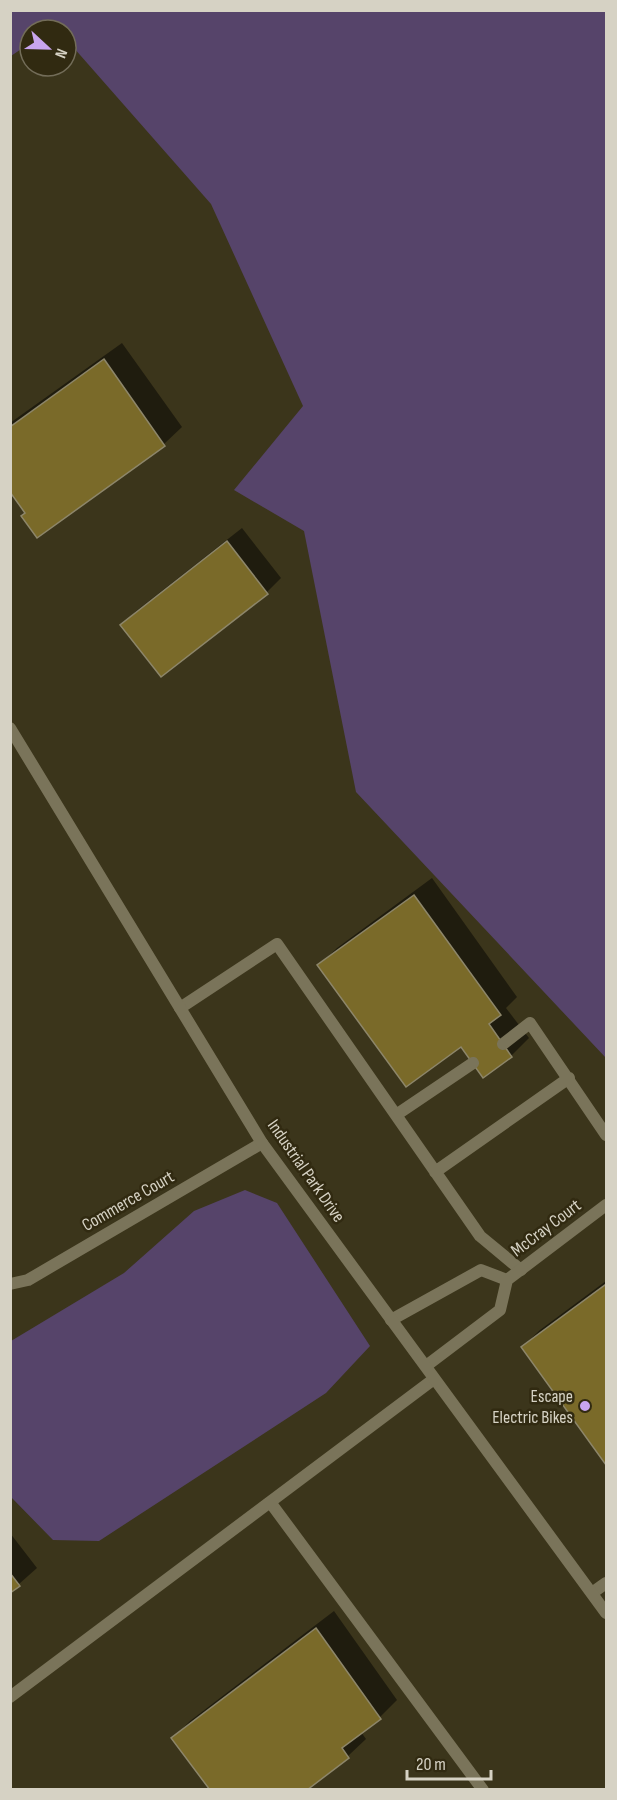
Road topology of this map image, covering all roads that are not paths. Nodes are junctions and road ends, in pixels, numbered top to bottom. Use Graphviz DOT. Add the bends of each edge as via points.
graph roads {
  1 [pos="10,728"];
  2 [pos="180,1008"];
  3 [pos="503,1044"];
  4 [pos="473,1064"];
  5 [pos="569,1078"];
  6 [pos="396,1115"];
  7 [pos="606,1135"];
  8 [pos="262,1143"];
  9 [pos="435,1172"];
  10 [pos="606,1205"];
  11 [pos="521,1270"];
  12 [pos="507,1280"];
  13 [pos="10,1284"];
  14 [pos="391,1320"];
  15 [pos="426,1366"];
  16 [pos="435,1379"];
  17 [pos="270,1502"];
  18 [pos="606,1583"];
  19 [pos="591,1593"];
  20 [pos="606,1613"];
  21 [pos="10,1698"];
  22 [pos="483,1790"];
  1 -- 2 [label="street, Industrial Park Drive"];
  2 -- 6 [label="street" via="277,944"];
  2 -- 8 [label="street, Industrial Park Drive"];
  3 -- 5 [label="street" via="530,1023"];
  4 -- 6 [label="street"];
  5 -- 7 [label="street"];
  5 -- 9 [label="street"];
  6 -- 9 [label="street"];
  8 -- 13 [label="street, Commerce Court" via="28,1280"];
  8 -- 14 [label="street, Industrial Park Drive"];
  9 -- 11 [label="street" via="480,1236"];
  10 -- 11 [label="street, McCray Court"];
  11 -- 12 [label="street, McCray Court"];
  12 -- 14 [label="street, McCray Court" via="481,1270"];
  12 -- 15 [label="street, McCray Court" via="500,1310"];
  14 -- 15 [label="street, Industrial Park Drive"];
  15 -- 16 [label="street, Industrial Park Drive"];
  16 -- 17 [label="street"];
  16 -- 19 [label="street, Industrial Park Drive"];
  17 -- 21 [label="street"];
  17 -- 22 [label="street"];
  18 -- 19 [label="street"];
  19 -- 20 [label="street, Industrial Park Drive"];
}
